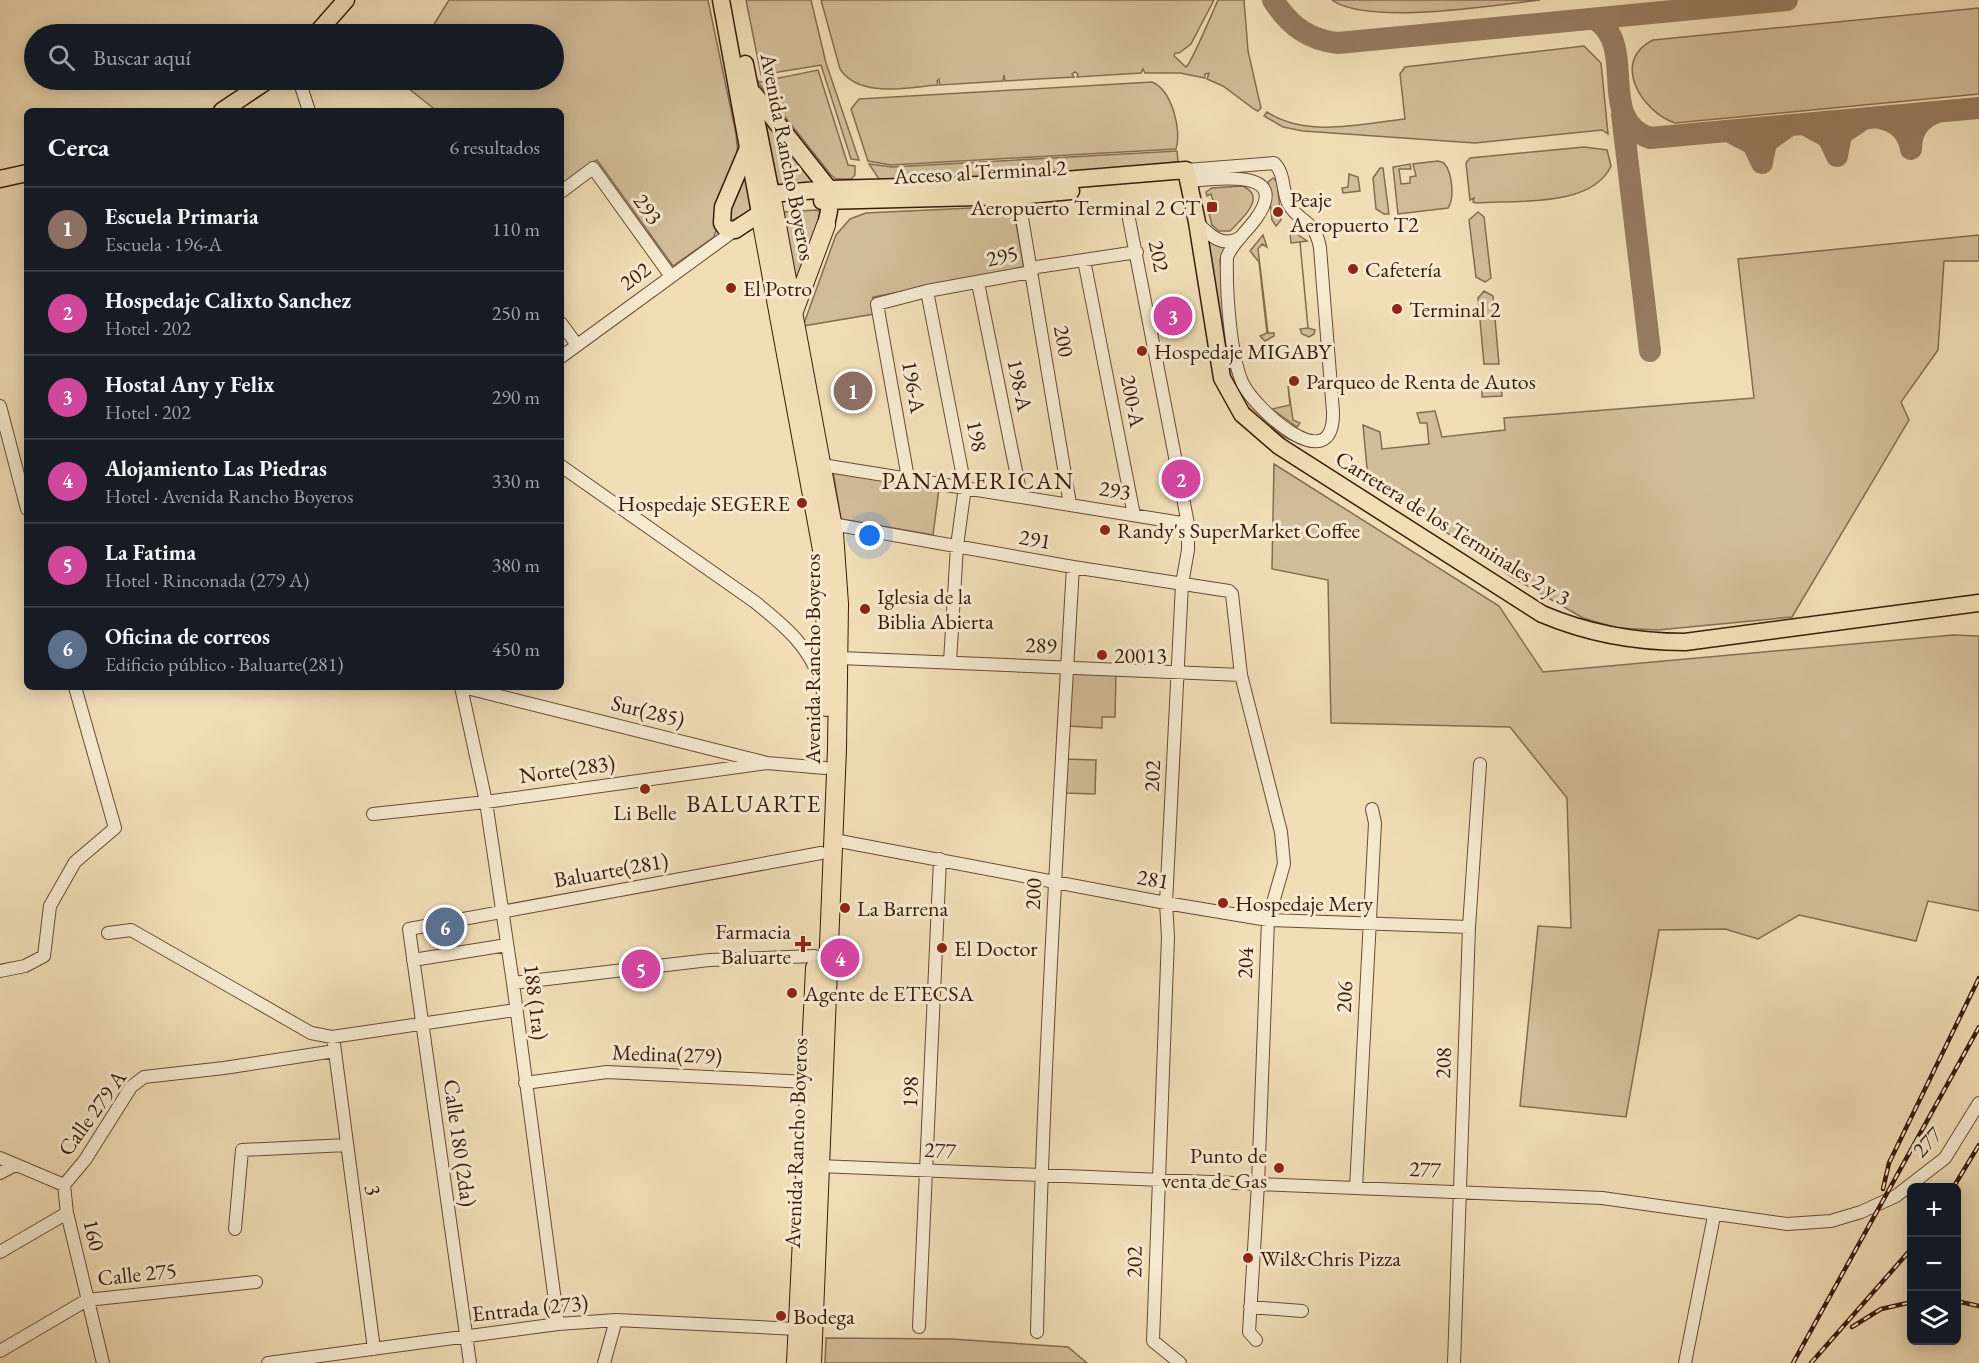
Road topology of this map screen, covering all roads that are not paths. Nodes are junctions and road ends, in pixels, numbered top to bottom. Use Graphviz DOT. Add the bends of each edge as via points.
graph roads {
  1 [pos="346,0"];
  2 [pos="721,0"];
  3 [pos="732,0"];
  4 [pos="325,24"];
  5 [pos="748,82"];
  6 [pos="253,90"];
  7 [pos="303,90"];
  8 [pos="226,108"];
  9 [pos="308,108"];
  10 [pos="749,146"];
  11 [pos="24,174"];
  12 [pos="1187,176"];
  13 [pos="0,179"];
  14 [pos="564,190"];
  15 [pos="1017,190"];
  16 [pos="829,195"];
  17 [pos="852,200"];
  18 [pos="768,204"];
  19 [pos="1129,219"];
  20 [pos="1197,222"];
  21 [pos="825,225"];
  22 [pos="729,228"];
  23 [pos="1242,236"];
  24 [pos="1137,252"];
  25 [pos="1084,260"];
  26 [pos="1031,272"];
  27 [pos="670,275"];
  28 [pos="978,283"];
  29 [pos="927,291"];
  30 [pos="877,304"];
  31 [pos="793,313"];
  32 [pos="564,328"];
  33 [pos="577,345"];
  34 [pos="564,355"];
  35 [pos="0,406"];
  36 [pos="822,465"];
  37 [pos="564,468"];
  38 [pos="908,478"];
  39 [pos="965,487"];
  40 [pos="1021,496"];
  41 [pos="24,498"];
  42 [pos="1070,504"];
  43 [pos="1134,515"];
  44 [pos="832,524"];
  45 [pos="1188,524"];
  46 [pos="957,546"];
  47 [pos="1073,567"];
  48 [pos="1182,584"];
  49 [pos="1231,592"];
  50 [pos="1979,603"];
  51 [pos="840,658"];
  52 [pos="950,662"];
  53 [pos="1067,667"];
  54 [pos="1179,672"];
  55 [pos="1241,675"];
  56 [pos="76,690"];
  57 [pos="463,690"];
  58 [pos="474,690"];
  59 [pos="827,700"];
  60 [pos="767,763"];
  61 [pos="1480,764"];
  62 [pos="825,768"];
  63 [pos="486,802"];
  64 [pos="1372,809"];
  65 [pos="373,814"];
  66 [pos="827,846"];
  67 [pos="940,859"];
  68 [pos="1054,882"];
  69 [pos="1166,903"];
  70 [pos="501,912"];
  71 [pos="1268,920"];
  72 [pos="1369,921"];
  73 [pos="1469,927"];
  74 [pos="409,929"];
  75 [pos="108,933"];
  76 [pos="507,945"];
  77 [pos="815,956"];
  78 [pos="413,960"];
  79 [pos="0,971"];
  80 [pos="513,983"];
  81 [pos="515,1010"];
  82 [pos="422,1023"];
  83 [pos="332,1036"];
  84 [pos="335,1050"];
  85 [pos="808,1082"];
  86 [pos="525,1083"];
  87 [pos="1979,1103"];
  88 [pos="347,1145"];
  89 [pos="0,1158"];
  90 [pos="15,1165"];
  91 [pos="819,1166"];
  92 [pos="927,1170"];
  93 [pos="0,1173"];
  94 [pos="1041,1175"];
  95 [pos="1157,1181"];
  96 [pos="1258,1184"];
  97 [pos="64,1185"];
  98 [pos="1356,1188"];
  99 [pos="1459,1191"];
  100 [pos="67,1213"];
  101 [pos="1714,1216"];
  102 [pos="235,1229"];
  103 [pos="0,1252"];
  104 [pos="256,1282"];
  105 [pos="87,1300"];
  106 [pos="1251,1307"];
  107 [pos="1302,1311"];
  108 [pos="616,1320"];
  109 [pos="558,1324"];
  110 [pos="919,1327"];
  111 [pos="797,1329"];
  112 [pos="1037,1332"];
  113 [pos="466,1336"];
  114 [pos="1256,1340"];
  115 [pos="374,1349"];
  116 [pos="0,1351"];
  117 [pos="292,1361"];
  118 [pos="104,1363"];
  119 [pos="268,1363"];
  120 [pos="470,1363"];
  121 [pos="604,1363"];
  122 [pos="796,1363"];
  123 [pos="812,1363"];
  124 [pos="1180,1363"];
  125 [pos="1454,1363"];
  126 [pos="1685,1363"];
  1 -- 4 [label="main road"];
  2 -- 10 [label="main road, Avenida Rancho Boyeros"];
  3 -- 5 [label="main road, Avenida Rancho Boyeros"];
  5 -- 16 [label="main road"];
  5 -- 18 [label="main road, Avenida Rancho Boyeros"];
  6 -- 8 [label="main road"];
  7 -- 9 [label="street"];
  10 -- 18 [label="main road, Avenida Rancho Boyeros"];
  10 -- 22 [label="main road" via="723,207"];
  11 -- 13 [label="main road"];
  12 -- 15 [label="main road, Acceso al Terminal 2"];
  12 -- 20 [label="main road, Carretera de los Terminales 2 y 3"];
  12 -- 23 [label="street" via="1243,177 1260,186 1265,193 1265,205"];
  12 -- 23 [label="street" via="1274,163 1279,168 1288,204 1315,230 1321,259 1333,412 1331,429 1321,440 1302,439 1282,426 1255,402 1239,376 1232,336 1227,255"];
  14 -- 27 [label="street, 293" via="593,168"];
  15 -- 16 [label="main road, Acceso al Terminal 2"];
  15 -- 17 [label="main road, Acceso al Terminal 2"];
  15 -- 26 [label="street, 200"];
  16 -- 17 [label="main road, Acceso al Terminal 2"];
  16 -- 18 [label="main road, Acceso al Terminal 2"];
  16 -- 21 [label="main road"];
  17 -- 21 [label="main road"];
  18 -- 22 [label="main road"];
  18 -- 31 [label="highway, Avenida Rancho Boyeros"];
  18 -- 59 [label="highway, Avenida Rancho Boyeros" via="825,566"];
  19 -- 24 [label="street, 202"];
  20 -- 23 [label="street" via="1221,241"];
  20 -- 50 [label="main road, Carretera de los Terminales 2 y 3" via="1216,353 1222,378 1242,414 1288,453 1542,614 1604,635 1685,642"];
  21 -- 31 [label="highway"];
  22 -- 27 [label="street, 202" via="715,244"];
  24 -- 25 [label="street, 295"];
  24 -- 45 [label="street, 202"];
  25 -- 26 [label="street, 295" via="1037,267"];
  25 -- 43 [label="street, 200-A"];
  26 -- 28 [label="street, 295"];
  26 -- 42 [label="street, 200"];
  27 -- 33 [label="street, 202"];
  28 -- 29 [label="street, 295"];
  28 -- 40 [label="street, 198-A"];
  29 -- 30 [label="street, 295"];
  29 -- 39 [label="street, 198"];
  30 -- 38 [label="street, 196-A"];
  31 -- 36 [label="highway, Avenida Rancho Boyeros"];
  32 -- 33 [label="street"];
  33 -- 34 [label="street, 202"];
  35 -- 41 [label="street"];
  36 -- 38 [label="street, 293"];
  36 -- 44 [label="highway, Avenida Rancho Boyeros"];
  37 -- 59 [label="street" via="780,623 812,658"];
  38 -- 39 [label="street, 293"];
  39 -- 40 [label="street, 293"];
  39 -- 46 [label="street, 198"];
  40 -- 42 [label="street, 293"];
  42 -- 43 [label="street, 293"];
  43 -- 45 [label="street, 293"];
  44 -- 46 [label="street, 291"];
  44 -- 51 [label="highway, Avenida Rancho Boyeros"];
  45 -- 48 [label="street, 202"];
  46 -- 47 [label="street, 291"];
  46 -- 52 [label="street, 198"];
  47 -- 48 [label="street, 291"];
  47 -- 53 [label="street, 200"];
  48 -- 49 [label="street, 291"];
  48 -- 54 [label="street, 202"];
  49 -- 55 [label="street, 204"];
  51 -- 52 [label="street, 289"];
  51 -- 66 [label="highway, Avenida Rancho Boyeros"];
  52 -- 53 [label="street, 289"];
  53 -- 54 [label="street, 289"];
  53 -- 68 [label="street, 200"];
  54 -- 55 [label="street, 289"];
  54 -- 69 [label="street, 202"];
  55 -- 71 [label="street, 204" via="1281,832 1284,864"];
  56 -- 79 [label="street" via="115,828 75,862 50,906 44,956 25,966"];
  57 -- 63 [label="street, 188 (1ra)"];
  58 -- 60 [label="street, Sur(285)"];
  59 -- 62 [label="highway, Avenida Rancho Boyeros"];
  60 -- 62 [label="street, Sur(285)"];
  60 -- 63 [label="street, Norte(283)"];
  61 -- 73 [label="street, 208"];
  62 -- 66 [label="highway, Avenida Rancho Boyeros"];
  63 -- 65 [label="street, Norte(283)"];
  63 -- 70 [label="street, 188 (1ra)"];
  64 -- 72 [label="street, 206" via="1375,823"];
  66 -- 67 [label="street, 281"];
  66 -- 70 [label="street, Baluarte(281)"];
  66 -- 77 [label="highway, Avenida Rancho Boyeros"];
  66 -- 91 [label="highway, Avenida Rancho Boyeros"];
  67 -- 68 [label="street, 281"];
  67 -- 92 [label="street, 198"];
  68 -- 69 [label="street, 281"];
  68 -- 94 [label="street, 200"];
  69 -- 71 [label="street, 281"];
  69 -- 95 [label="street, 202" via="1168,937"];
  70 -- 74 [label="street, Baluarte(281)"];
  70 -- 76 [label="street, 188 (1ra)"];
  71 -- 72 [label="street, 281"];
  71 -- 96 [label="street, 204"];
  72 -- 73 [label="street, 281"];
  72 -- 98 [label="street, 206"];
  73 -- 99 [label="street, 208"];
  74 -- 78 [label="street, Calle 180 (2da)"];
  75 -- 83 [label="street" via="131,930 311,1033"];
  76 -- 78 [label="street"];
  76 -- 80 [label="street, 188 (1ra)"];
  77 -- 80 [label="street" via="709,960"];
  77 -- 85 [label="highway, Avenida Rancho Boyeros"];
  78 -- 82 [label="street, Calle 180 (2da)"];
  80 -- 81 [label="street, 188 (1ra)"];
  81 -- 82 [label="street"];
  81 -- 86 [label="street, 188 (1ra)"];
  82 -- 83 [label="street"];
  82 -- 113 [label="street, Calle 180 (2da)"];
  83 -- 84 [label="street, 3"];
  84 -- 88 [label="street, 3"];
  84 -- 97 [label="street, Calle 279 A" via="144,1077 131,1087 85,1160"];
  85 -- 86 [label="street, Medina(279)" via="607,1072"];
  85 -- 111 [label="highway, Avenida Rancho Boyeros"];
  86 -- 109 [label="street, 188 (1ra)"];
  87 -- 101 [label="street, 277" via="1940,1163 1896,1196 1861,1212 1831,1221 1787,1224"];
  88 -- 102 [label="street" via="242,1150"];
  88 -- 115 [label="street, 3"];
  89 -- 90 [label="street, Calle 279 A"];
  90 -- 93 [label="street"];
  90 -- 97 [label="street, Calle 279 A"];
  91 -- 92 [label="street, 277"];
  91 -- 123 [label="highway, Avenida Rancho Boyeros"];
  92 -- 94 [label="street, 277"];
  92 -- 110 [label="street, 198"];
  94 -- 95 [label="street, 277"];
  94 -- 112 [label="street, 200"];
  95 -- 96 [label="street, 277"];
  95 -- 124 [label="street, 202" via="1153,1341"];
  96 -- 98 [label="street, 277"];
  96 -- 106 [label="street, 204"];
  97 -- 100 [label="street, 160"];
  98 -- 99 [label="street, 277"];
  99 -- 101 [label="street, 277" via="1602,1198"];
  99 -- 125 [label="street, 208"];
  100 -- 103 [label="street"];
  100 -- 105 [label="street, 160"];
  101 -- 126 [label="street"];
  104 -- 105 [label="street, Calle 275"];
  105 -- 116 [label="street, Calle 275"];
  105 -- 118 [label="street, 160"];
  106 -- 107 [label="street"];
  106 -- 114 [label="street, 204" via="1249,1332"];
  108 -- 109 [label="street, Entrada (273)"];
  108 -- 111 [label="street, Entrada (273)"];
  108 -- 121 [label="street"];
  109 -- 113 [label="street, Entrada (273)"];
  111 -- 122 [label="highway, Avenida Rancho Boyeros"];
  113 -- 115 [label="street, Entrada (273)"];
  113 -- 120 [label="street, Calle 180 (2da)"];
  115 -- 117 [label="street, Entrada (273)"];
  117 -- 119 [label="street, Entrada (273)"];
}
